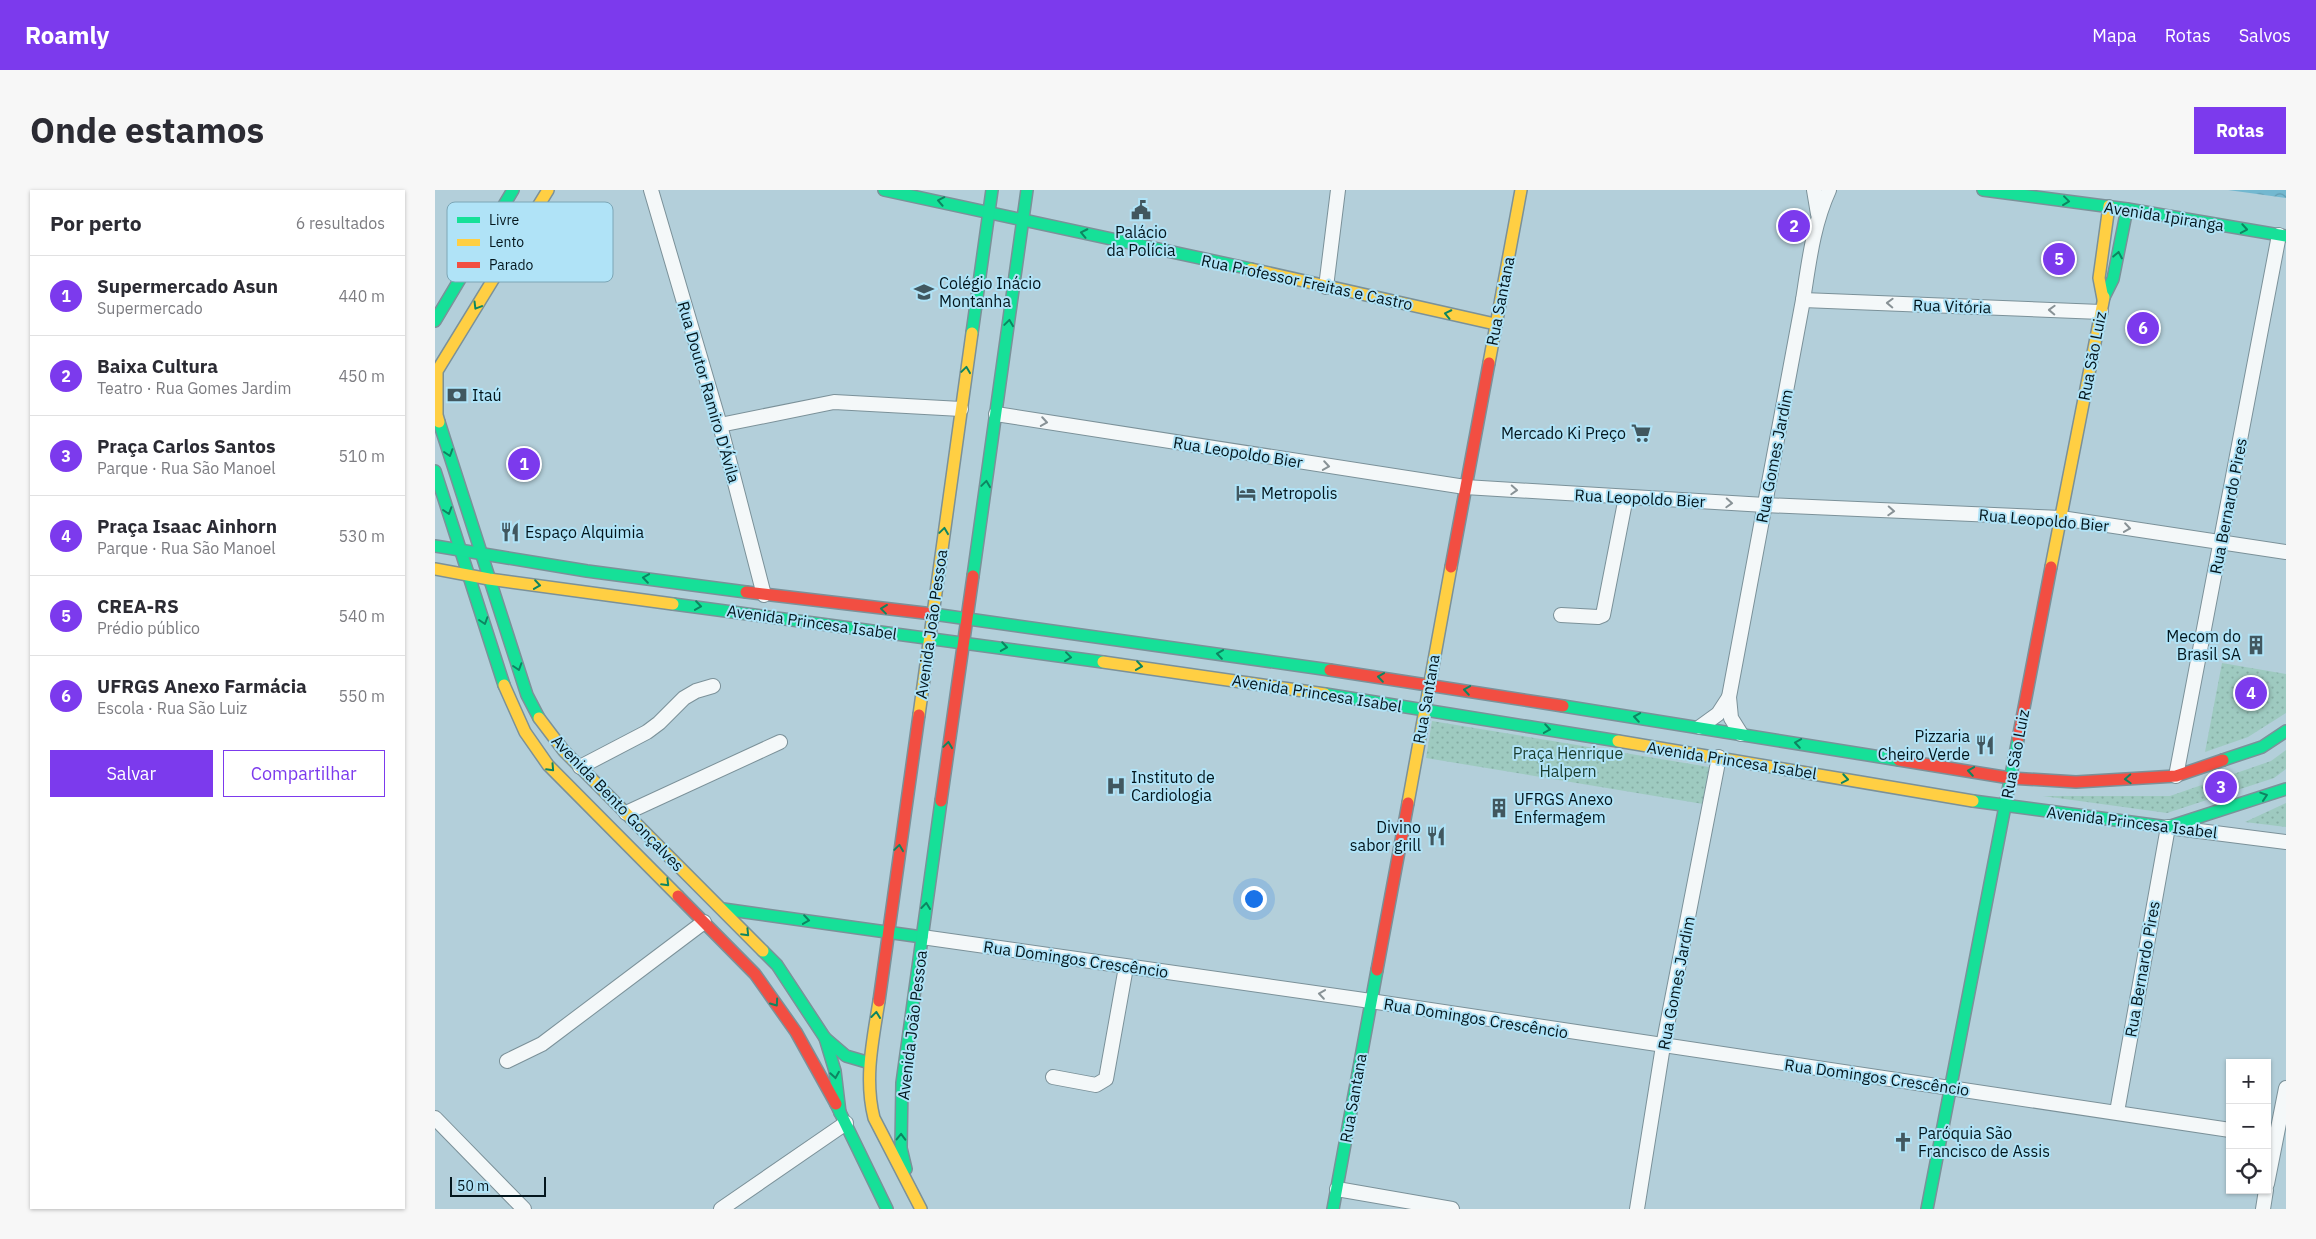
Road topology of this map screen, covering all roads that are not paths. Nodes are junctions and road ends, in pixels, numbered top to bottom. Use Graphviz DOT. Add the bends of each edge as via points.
graph roads {
  1 [pos="513,190"];
  2 [pos="548,190"];
  3 [pos="651,190"];
  4 [pos="884,190"];
  5 [pos="992,190"];
  6 [pos="1027,190"];
  7 [pos="1338,190"];
  8 [pos="1521,190"];
  9 [pos="1813,190"];
  10 [pos="1829,190"];
  11 [pos="1983,190"];
  12 [pos="506,202"];
  13 [pos="541,202"];
  14 [pos="2109,206"];
  15 [pos="2127,209"];
  16 [pos="989,210"];
  17 [pos="1818,214"];
  18 [pos="1023,219"];
  19 [pos="2283,236"];
  20 [pos="458,282"];
  21 [pos="492,282"];
  22 [pos="1326,287"];
  23 [pos="1803,300"];
  24 [pos="2102,305"];
  25 [pos="435,321"];
  26 [pos="1495,324"];
  27 [pos="961,409"];
  28 [pos="996,414"];
  29 [pos="720,425"];
  30 [pos="435,471"];
  31 [pos="1465,487"];
  32 [pos="1626,497"];
  33 [pos="1765,505"];
  34 [pos="2061,518"];
  35 [pos="2222,542"];
  36 [pos="435,546"];
  37 [pos="460,551"];
  38 [pos="2286,552"];
  39 [pos="481,554"];
  40 [pos="435,569"];
  41 [pos="468,575"];
  42 [pos="489,578"];
  43 [pos="764,595"];
  44 [pos="933,614"];
  45 [pos="1561,614"];
  46 [pos="966,618"];
  47 [pos="929,637"];
  48 [pos="963,641"];
  49 [pos="1429,684"];
  50 [pos="713,686"];
  51 [pos="1729,697"];
  52 [pos="1424,709"];
  53 [pos="1700,727"];
  54 [pos="2286,731"];
  55 [pos="1741,734"];
  56 [pos="780,742"];
  57 [pos="1719,757"];
  58 [pos="580,767"];
  59 [pos="2176,776"];
  60 [pos="2010,778"];
  61 [pos="2286,789"];
  62 [pos="2005,806"];
  63 [pos="626,813"];
  64 [pos="2168,827"];
  65 [pos="2286,842"];
  66 [pos="723,909"];
  67 [pos="704,922"];
  68 [pos="887,931"];
  69 [pos="923,937"];
  70 [pos="1126,967"];
  71 [pos="1370,1001"];
  72 [pos="825,1038"];
  73 [pos="1663,1046"];
  74 [pos="507,1061"];
  75 [pos="870,1063"];
  76 [pos="1053,1077"];
  77 [pos="1951,1087"];
  78 [pos="2286,1088"];
  79 [pos="2117,1112"];
  80 [pos="435,1118"];
  81 [pos="843,1118"];
  82 [pos="2226,1129"];
  83 [pos="2276,1138"];
  84 [pos="2271,1164"];
  85 [pos="909,1185"];
  86 [pos="1337,1189"];
  87 [pos="2265,1194"];
  88 [pos="524,1209"];
  89 [pos="721,1209"];
  90 [pos="887,1209"];
  91 [pos="921,1209"];
  92 [pos="1333,1209"];
  93 [pos="1452,1209"];
  94 [pos="1637,1209"];
  95 [pos="1927,1209"];
  96 [pos="2263,1209"];
  1 -- 12 [label="main road"];
  2 -- 13 [label="main road, Avenida Bento Gonçalves, one-way"];
  3 -- 29 [label="street, Rua Doutor Ramiro D'Ávila"];
  16 -- 4 [label="main road, Rua Professor Freitas e Castro, one-way"];
  5 -- 16 [label="main road, Avenida João Pessoa"];
  6 -- 18 [label="main road, Avenida João Pessoa"];
  7 -- 22 [label="street"];
  8 -- 26 [label="main road, Rua Santana"];
  9 -- 17 [label="street, Rua Gomes Jardim"];
  10 -- 17 [label="street, Rua Gomes Jardim"];
  11 -- 14 [label="main road, Avenida Ipiranga, one-way"];
  14 -- 15 [label="main road, Avenida Ipiranga"];
  14 -- 24 [label="main road, Rua São Luiz" via="2099,278"];
  15 -- 19 [label="main road, Avenida Ipiranga, one-way"];
  24 -- 15 [label="main road, Rua São Luiz, one-way" via="2113,279"];
  16 -- 18 [label="main road, Rua Professor Freitas e Castro"];
  27 -- 16 [label="main road, Avenida João Pessoa, one-way"];
  17 -- 23 [label="street, Rua Gomes Jardim"];
  22 -- 18 [label="main road, Rua Professor Freitas e Castro, one-way"];
  28 -- 18 [label="main road, Avenida João Pessoa, one-way"];
  19 -- 35 [label="street, Rua Bernardo Pires"];
  20 -- 25 [label="main road"];
  21 -- 39 [label="main road, Avenida Bento Gonçalves, one-way" via="437,371 437,416"];
  26 -- 22 [label="main road, Rua Professor Freitas e Castro, one-way"];
  24 -- 23 [label="street, Rua Vitória, one-way"];
  23 -- 33 [label="street, Rua Gomes Jardim"];
  24 -- 34 [label="main road, Rua São Luiz"];
  26 -- 31 [label="main road, Rua Santana"];
  27 -- 29 [label="street" via="833,402"];
  44 -- 27 [label="main road, Avenida João Pessoa, one-way"];
  28 -- 31 [label="street, Rua Leopoldo Bier, one-way"];
  46 -- 28 [label="main road, Avenida João Pessoa, one-way"];
  29 -- 43 [label="street, Rua Doutor Ramiro D'Ávila"];
  30 -- 37 [label="main road, Avenida Bento Gonçalves, one-way"];
  31 -- 32 [label="street, Rua Leopoldo Bier, one-way"];
  31 -- 49 [label="main road, Rua Santana"];
  32 -- 33 [label="street, Rua Leopoldo Bier, one-way"];
  32 -- 45 [label="street" via="1603,615"];
  33 -- 34 [label="street, Rua Leopoldo Bier, one-way"];
  33 -- 51 [label="street, Rua Gomes Jardim"];
  34 -- 35 [label="street, Rua Leopoldo Bier, one-way"];
  34 -- 60 [label="main road, Rua São Luiz"];
  35 -- 38 [label="street, Rua Leopoldo Bier"];
  35 -- 59 [label="street, Rua Bernardo Pires"];
  36 -- 37 [label="main road, Avenida Princesa Isabel"];
  37 -- 39 [label="main road, Avenida Princesa Isabel"];
  37 -- 41 [label="main road, Avenida Bento Gonçalves"];
  39 -- 42 [label="main road, Avenida Bento Gonçalves"];
  43 -- 39 [label="main road, Avenida Princesa Isabel, one-way"];
  40 -- 41 [label="main road, Avenida Princesa Isabel"];
  41 -- 42 [label="main road, Avenida Princesa Isabel"];
  41 -- 67 [label="main road, Avenida Bento Gonçalves, one-way" via="508,696 525,732 548,765"];
  42 -- 47 [label="main road, Avenida Princesa Isabel, one-way"];
  42 -- 58 [label="main road, Avenida Bento Gonçalves, one-way" via="527,694 543,724"];
  44 -- 43 [label="main road, Avenida Princesa Isabel, one-way"];
  44 -- 46 [label="main road, Avenida Princesa Isabel"];
  44 -- 47 [label="main road, Avenida João Pessoa"];
  46 -- 48 [label="main road, Avenida João Pessoa"];
  49 -- 46 [label="main road, Avenida Princesa Isabel, one-way"];
  47 -- 48 [label="main road, Avenida Princesa Isabel"];
  68 -- 47 [label="main road, Avenida João Pessoa, one-way"];
  48 -- 52 [label="main road, Avenida Princesa Isabel, one-way"];
  69 -- 48 [label="main road, Avenida João Pessoa, one-way"];
  49 -- 52 [label="main road, Rua Santana"];
  53 -- 49 [label="main road, Avenida Princesa Isabel, one-way"];
  50 -- 58 [label="street" via="684,698 647,732"];
  51 -- 53 [label="street, Rua Gomes Jardim" via="1718,714"];
  51 -- 55 [label="street, Rua Gomes Jardim" via="1731,718"];
  52 -- 57 [label="main road, Avenida Princesa Isabel, one-way"];
  52 -- 71 [label="main road, Rua Santana"];
  53 -- 55 [label="main road, Avenida Princesa Isabel"];
  54 -- 59 [label="main road, Avenida Princesa Isabel" via="2262,748"];
  60 -- 55 [label="main road, Avenida Princesa Isabel, one-way"];
  56 -- 63 [label="street"];
  57 -- 62 [label="main road, Avenida Princesa Isabel, one-way"];
  57 -- 73 [label="street, Rua Gomes Jardim"];
  58 -- 63 [label="main road, Avenida Bento Gonçalves"];
  59 -- 60 [label="main road, Avenida Princesa Isabel, one-way" via="2076,782"];
  60 -- 62 [label="main road, Rua São Luiz"];
  64 -- 61 [label="main road, one-way"];
  62 -- 64 [label="main road, Avenida Princesa Isabel"];
  62 -- 77 [label="main road, Rua São Luiz"];
  63 -- 66 [label="main road, Avenida Bento Gonçalves"];
  64 -- 65 [label="street, Avenida Princesa Isabel"];
  64 -- 79 [label="street, Rua Bernardo Pires"];
  66 -- 68 [label="main road, Rua Domingos Crescêncio, one-way"];
  66 -- 72 [label="main road, Avenida Bento Gonçalves, one-way" via="777,965"];
  67 -- 74 [label="street" via="542,1044"];
  67 -- 81 [label="main road, Avenida Bento Gonçalves, one-way" via="755,974 796,1032"];
  68 -- 69 [label="main road, Rua Domingos Crescêncio"];
  75 -- 68 [label="main road, Avenida João Pessoa, one-way"];
  69 -- 70 [label="street, Rua Domingos Crescêncio"];
  85 -- 69 [label="main road, Avenida João Pessoa, one-way" via="901,1148 902,1083"];
  71 -- 70 [label="street, Rua Domingos Crescêncio, one-way"];
  70 -- 76 [label="street" via="1106,1079 1096,1085"];
  71 -- 73 [label="street, Rua Domingos Crescêncio"];
  71 -- 86 [label="main road, Rua Santana"];
  72 -- 75 [label="main road" via="846,1056"];
  72 -- 81 [label="main road, Avenida Bento Gonçalves, one-way" via="835,1071"];
  73 -- 77 [label="street, Rua Domingos Crescêncio"];
  73 -- 94 [label="street, Rua Gomes Jardim"];
  75 -- 85 [label="main road, Avenida João Pessoa" via="870,1102 874,1118"];
  77 -- 79 [label="street, Rua Domingos Crescêncio"];
  77 -- 95 [label="main road, Rua São Luiz"];
  78 -- 83 [label="street"];
  79 -- 82 [label="street, Rua Domingos Crescêncio"];
  80 -- 88 [label="street"];
  81 -- 89 [label="street"];
  81 -- 90 [label="main road, Avenida Bento Gonçalves"];
  83 -- 84 [label="street"];
  85 -- 91 [label="main road"];
  86 -- 92 [label="main road, Rua Santana"];
  86 -- 93 [label="street"];
  87 -- 96 [label="street"];
}
